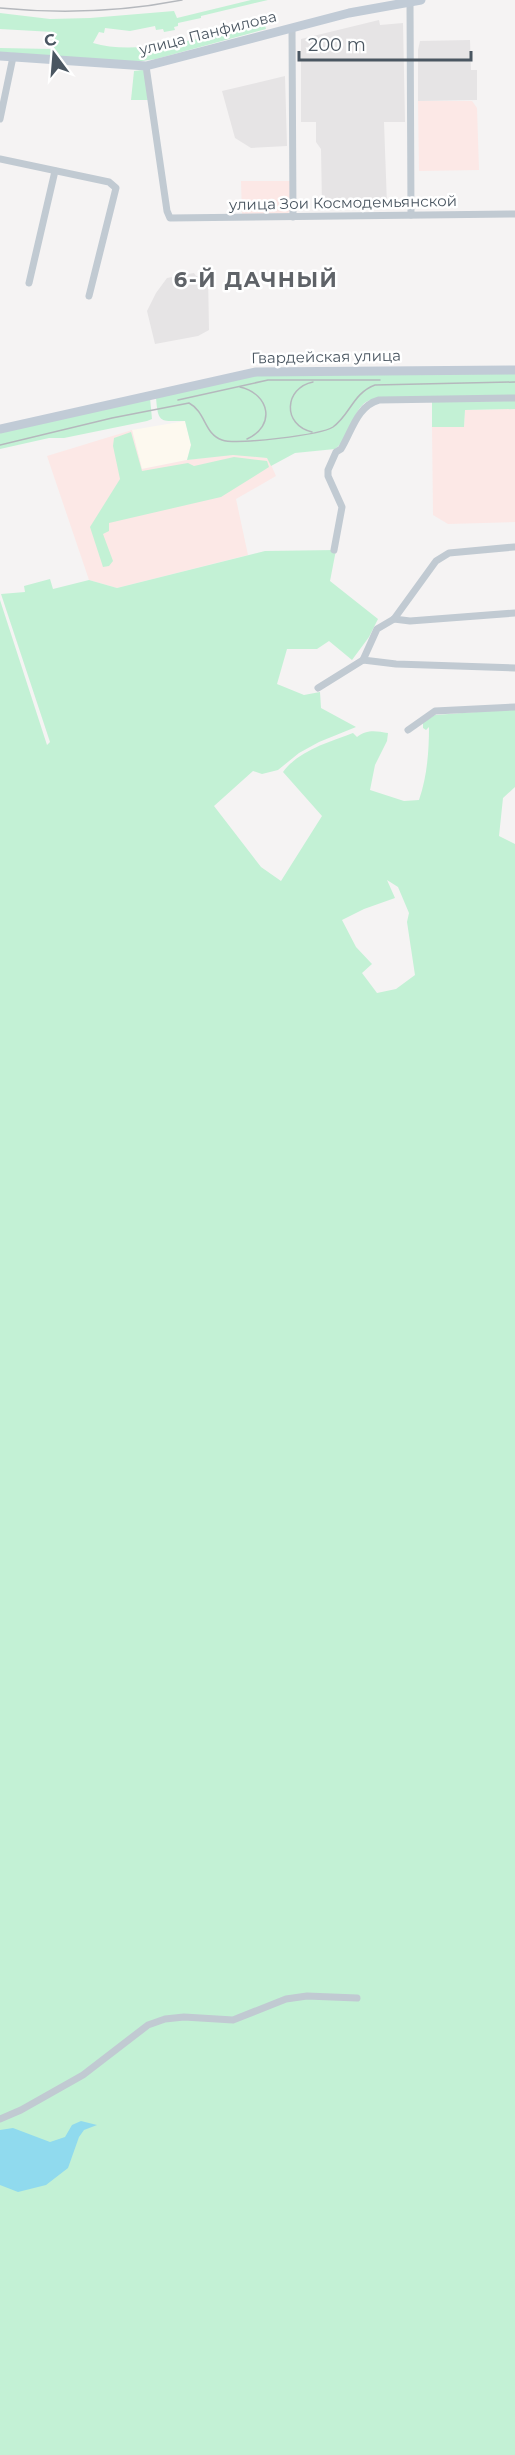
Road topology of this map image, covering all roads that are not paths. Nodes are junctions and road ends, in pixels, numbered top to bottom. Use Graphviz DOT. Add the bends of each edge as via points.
graph roads {
  1 [pos="421,0"];
  2 [pos="410,2"];
  3 [pos="292,28"];
  4 [pos="0,56"];
  5 [pos="13,57"];
  6 [pos="146,66"];
  7 [pos="0,119"];
  8 [pos="0,159"];
  9 [pos="55,171"];
  10 [pos="515,214"];
  11 [pos="411,215"];
  12 [pos="294,217"];
  13 [pos="29,283"];
  14 [pos="89,296"];
  15 [pos="515,370"];
  16 [pos="515,398"];
  17 [pos="0,429"];
  18 [pos="514,546"];
  19 [pos="334,550"];
  20 [pos="515,613"];
  21 [pos="394,619"];
  22 [pos="363,660"];
  23 [pos="515,668"];
  24 [pos="318,688"];
  25 [pos="515,707"];
  26 [pos="408,730"];
  27 [pos="357,1998"];
  28 [pos="0,2119"];
  1 -- 2 [label="street, улица Панфилова"];
  2 -- 3 [label="street, улица Панфилова"];
  2 -- 11 [label="street"];
  3 -- 6 [label="street, улица Панфилова"];
  3 -- 12 [label="street"];
  4 -- 5 [label="street, улица Панфилова"];
  5 -- 6 [label="street, улица Панфилова"];
  5 -- 7 [label="street"];
  6 -- 12 [label="street, улица Зои Космодемьянской" via="166,211 171,218"];
  8 -- 9 [label="street"];
  9 -- 13 [label="street"];
  9 -- 14 [label="street" via="109,182 116,188"];
  10 -- 11 [label="street, улица Зои Космодемьянской"];
  11 -- 12 [label="street, улица Зои Космодемьянской"];
  15 -- 17 [label="street, Гвардейская улица" via="255,372"];
  16 -- 19 [label="street" via="379,400 363,408 327,470 342,507"];
  18 -- 21 [label="street" via="449,553 436,561"];
  20 -- 21 [label="street"];
  21 -- 22 [label="street" via="377,629"];
  22 -- 23 [label="street"];
  22 -- 24 [label="street"];
  25 -- 26 [label="street" via="435,711"];
  27 -- 28 [label="street" via="286,1999 233,2020 165,2019 148,2025 83,2075"];
}
